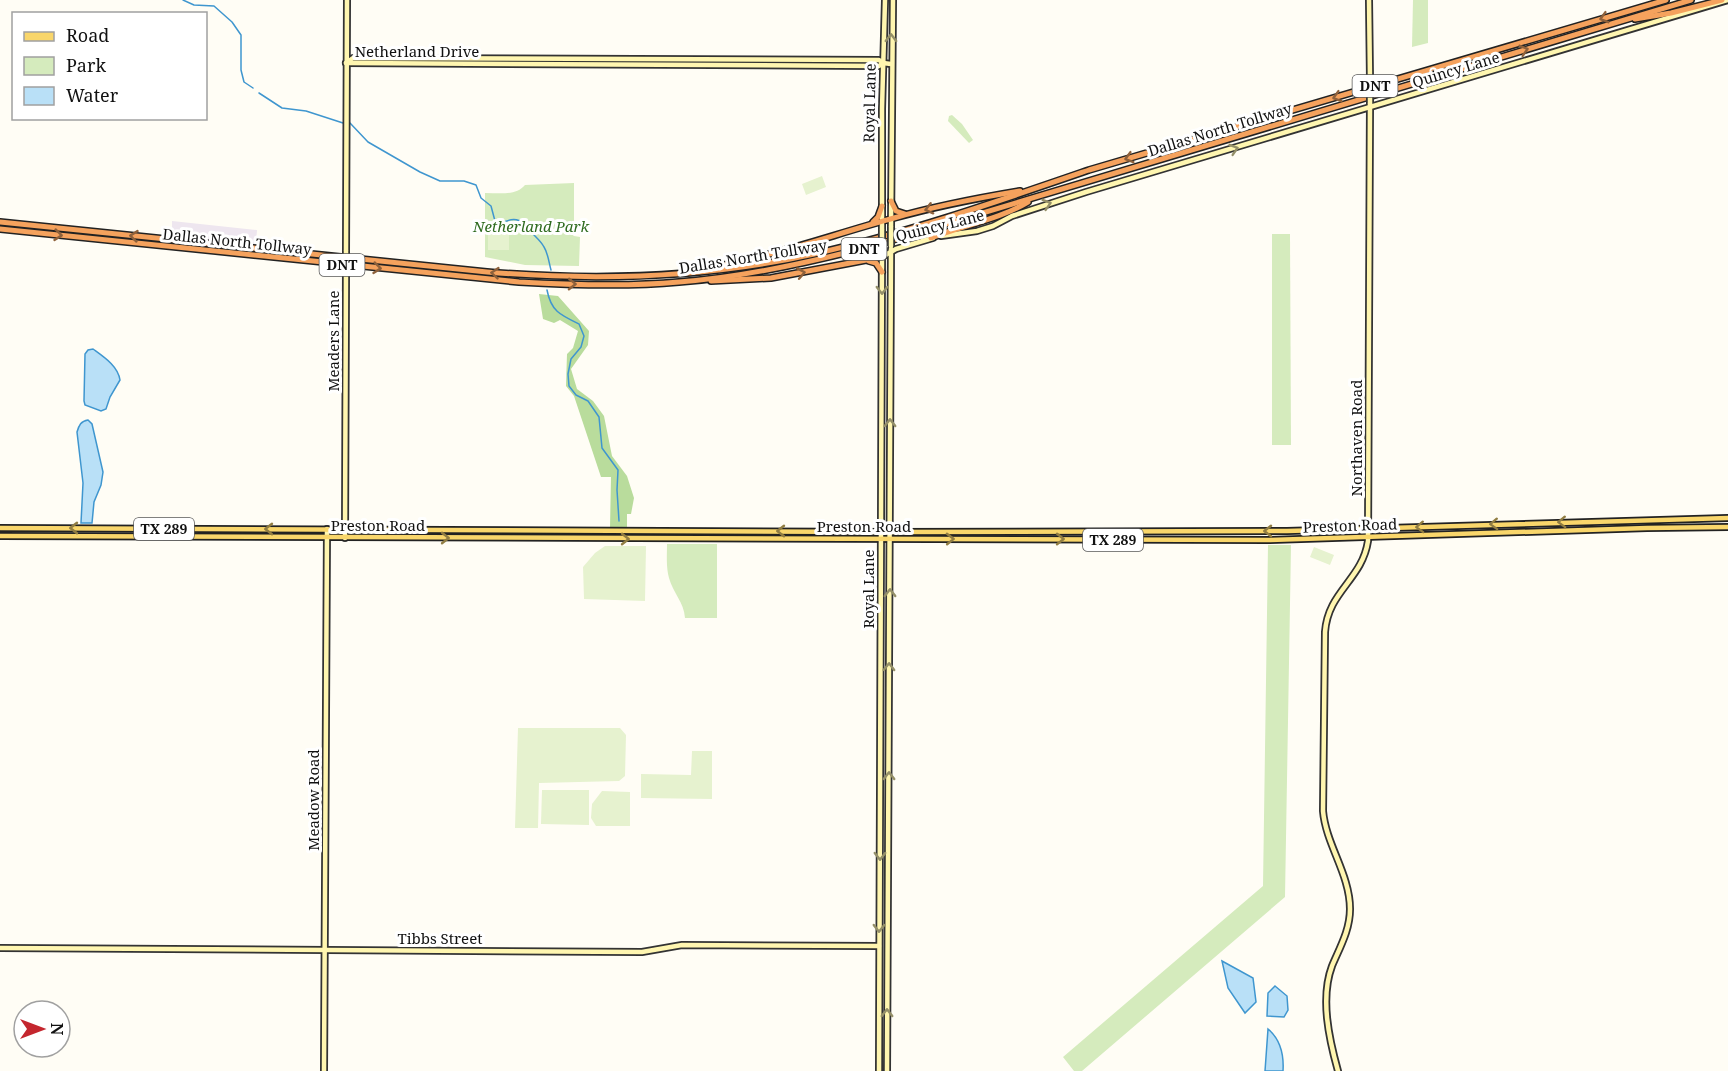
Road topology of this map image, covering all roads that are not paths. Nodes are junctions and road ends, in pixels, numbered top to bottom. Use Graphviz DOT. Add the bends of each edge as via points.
graph roads {
  1 [pos="347,0"];
  2 [pos="885,0"];
  3 [pos="893,0"];
  4 [pos="1369,0"];
  5 [pos="1666,0"];
  6 [pos="1691,0"];
  7 [pos="1722,0"];
  8 [pos="1728,0"];
  9 [pos="1627,19"];
  10 [pos="346,63"];
  11 [pos="883,63"];
  12 [pos="891,64"];
  13 [pos="882,109"];
  14 [pos="1370,109"];
  15 [pos="890,110"];
  16 [pos="881,156"];
  17 [pos="890,156"];
  18 [pos="1035,189"];
  19 [pos="1038,197"];
  20 [pos="891,201"];
  21 [pos="882,206"];
  22 [pos="906,214"];
  23 [pos="891,218"];
  24 [pos="882,221"];
  25 [pos="0,222"];
  26 [pos="869,225"];
  27 [pos="0,229"];
  28 [pos="932,238"];
  29 [pos="891,249"];
  30 [pos="882,256"];
  31 [pos="868,261"];
  32 [pos="714,269"];
  33 [pos="882,272"];
  34 [pos="685,282"];
  35 [pos="882,354"];
  36 [pos="890,357"];
  37 [pos="882,360"];
  38 [pos="890,397"];
  39 [pos="882,398"];
  40 [pos="881,452"];
  41 [pos="890,452"];
  42 [pos="881,472"];
  43 [pos="890,472"];
  44 [pos="1682,518"];
  45 [pos="1725,518"];
  46 [pos="1682,527"];
  47 [pos="1726,527"];
  48 [pos="0,528"];
  49 [pos="27,528"];
  50 [pos="1368,528"];
  51 [pos="327,529"];
  52 [pos="345,529"];
  53 [pos="804,531"];
  54 [pos="811,531"];
  55 [pos="967,531"];
  56 [pos="1002,531"];
  57 [pos="1287,531"];
  58 [pos="882,532"];
  59 [pos="890,532"];
  60 [pos="0,536"];
  61 [pos="27,536"];
  62 [pos="1368,537"];
  63 [pos="327,538"];
  64 [pos="345,538"];
  65 [pos="803,539"];
  66 [pos="811,539"];
  67 [pos="882,539"];
  68 [pos="968,539"];
  69 [pos="1001,539"];
  70 [pos="890,540"];
  71 [pos="1287,540"];
  72 [pos="880,813"];
  73 [pos="888,813"];
  74 [pos="879,946"];
  75 [pos="0,948"];
  76 [pos="325,951"];
  77 [pos="887,1040"];
  78 [pos="879,1041"];
  79 [pos="324,1071"];
  80 [pos="879,1071"];
  81 [pos="887,1071"];
  82 [pos="1338,1071"];
  1 -- 10 [label="street, Meaders Lane"];
  2 -- 11 [label="street, Royal Lane"];
  12 -- 3 [label="street, Royal Lane, one-way"];
  4 -- 14 [label="street, Northaven Road, bridge"];
  5 -- 18 [label="highway, Dallas North Tollway / DNT, one-way"];
  6 -- 9 [label="highway, Dallas North Tollway / DNT"];
  7 -- 9 [label="highway" via="1645,19"];
  8 -- 14 [label="street, Quincy Lane"];
  19 -- 9 [label="highway, Dallas North Tollway / DNT, one-way"];
  10 -- 11 [label="street, Netherland Drive"];
  10 -- 52 [label="street, Meaders Lane, bridge"];
  11 -- 12 [label="street, Netherland Drive"];
  11 -- 13 [label="street, Royal Lane"];
  12 -- 15 [label="street, Royal Lane"];
  13 -- 15 [label="street"];
  13 -- 16 [label="street, Royal Lane"];
  28 -- 14 [label="street, Quincy Lane, one-way" via="977,231 1043,206"];
  14 -- 50 [label="street, Northaven Road"];
  15 -- 17 [label="street, Royal Lane"];
  16 -- 17 [label="street"];
  16 -- 21 [label="street, Royal Lane"];
  17 -- 20 [label="street, Royal Lane"];
  18 -- 22 [label="highway, one-way"];
  18 -- 32 [label="highway, Dallas North Tollway / DNT" via="843,246"];
  19 -- 28 [label="highway" via="995,218"];
  19 -- 34 [label="highway, Dallas North Tollway / DNT" via="843,254 770,270"];
  20 -- 22 [label="highway" via="896,211"];
  20 -- 23 [label="street, Royal Lane"];
  21 -- 24 [label="street, Royal Lane"];
  21 -- 26 [label="highway"];
  22 -- 23 [label="highway"];
  23 -- 24 [label="highway"];
  23 -- 29 [label="street, Royal Lane, bridge"];
  24 -- 26 [label="highway"];
  24 -- 30 [label="street, Royal Lane, bridge"];
  32 -- 25 [label="highway, Dallas North Tollway / DNT, one-way" via="620,277 515,274"];
  26 -- 32 [label="highway"];
  27 -- 34 [label="highway, Dallas North Tollway / DNT, one-way" via="519,282"];
  28 -- 29 [label="street, Quincy Lane"];
  29 -- 30 [label="street, Quincy Lane"];
  29 -- 36 [label="street, Royal Lane"];
  30 -- 31 [label="highway"];
  30 -- 33 [label="street, Royal Lane"];
  31 -- 33 [label="highway" via="876,263"];
  34 -- 31 [label="highway, one-way" via="771,278"];
  33 -- 35 [label="street, Royal Lane, one-way"];
  35 -- 36 [label="street"];
  35 -- 37 [label="street, Royal Lane"];
  36 -- 37 [label="street"];
  36 -- 38 [label="street, Royal Lane"];
  37 -- 39 [label="street, Royal Lane"];
  38 -- 39 [label="street"];
  41 -- 38 [label="street, Royal Lane, one-way"];
  39 -- 40 [label="street, Royal Lane"];
  40 -- 41 [label="street"];
  40 -- 42 [label="street, Royal Lane"];
  41 -- 43 [label="street, Royal Lane"];
  42 -- 43 [label="street"];
  42 -- 58 [label="street, Royal Lane"];
  43 -- 59 [label="street, Royal Lane"];
  44 -- 45 [label="main road, Preston Road / TX 289"];
  44 -- 46 [label="main road"];
  44 -- 50 [label="main road, Preston Road / TX 289, one-way"];
  45 -- 47 [label="main road"];
  46 -- 47 [label="main road, Preston Road / TX 289"];
  46 -- 62 [label="main road, Preston Road / TX 289"];
  48 -- 49 [label="main road, Preston Road / TX 289"];
  51 -- 49 [label="main road, Preston Road / TX 289, one-way"];
  49 -- 61 [label="main road"];
  50 -- 57 [label="main road, Preston Road / TX 289"];
  50 -- 62 [label="street, Northaven Road"];
  51 -- 52 [label="main road, Preston Road / TX 289"];
  51 -- 63 [label="street, Meadow Road"];
  53 -- 52 [label="main road, Preston Road / TX 289, one-way"];
  52 -- 64 [label="street, Meaders Lane"];
  53 -- 54 [label="main road, Preston Road / TX 289"];
  53 -- 65 [label="main road"];
  54 -- 58 [label="main road, Preston Road / TX 289"];
  54 -- 66 [label="main road"];
  55 -- 56 [label="main road, Preston Road / TX 289"];
  55 -- 59 [label="main road, Preston Road / TX 289"];
  55 -- 68 [label="main road"];
  57 -- 56 [label="main road, Preston Road / TX 289, one-way"];
  56 -- 69 [label="main road"];
  57 -- 71 [label="main road"];
  58 -- 59 [label="main road, Preston Road / TX 289"];
  58 -- 67 [label="street, Royal Lane"];
  59 -- 70 [label="street, Royal Lane"];
  60 -- 61 [label="main road, Preston Road / TX 289"];
  61 -- 63 [label="main road, Preston Road / TX 289"];
  62 -- 71 [label="main road, Preston Road / TX 289"];
  62 -- 82 [label="street, Northaven Road" via="1361,565 1328,612 1325,632 1323,811 1348,888 1350,909 1327,994 1330,1042"];
  63 -- 64 [label="main road, Preston Road / TX 289"];
  63 -- 76 [label="street, Meadow Road"];
  64 -- 65 [label="main road, Preston Road / TX 289, one-way"];
  65 -- 66 [label="main road, Preston Road / TX 289"];
  66 -- 67 [label="main road, Preston Road / TX 289"];
  67 -- 70 [label="main road, Preston Road / TX 289"];
  67 -- 72 [label="street, Royal Lane"];
  68 -- 69 [label="main road, Preston Road / TX 289"];
  70 -- 68 [label="main road, Preston Road / TX 289, one-way"];
  69 -- 71 [label="main road, Preston Road / TX 289, one-way"];
  73 -- 70 [label="street, Royal Lane, one-way"];
  72 -- 73 [label="street"];
  72 -- 74 [label="street, Royal Lane, one-way"];
  77 -- 73 [label="street, Royal Lane, one-way"];
  74 -- 76 [label="street, Tibbs Street" via="682,945 642,952"];
  74 -- 78 [label="street, Royal Lane"];
  75 -- 76 [label="street, Tibbs Street"];
  76 -- 79 [label="street, Meadow Road"];
  77 -- 78 [label="street"];
  77 -- 81 [label="street, Royal Lane"];
  78 -- 80 [label="street, Royal Lane"];
}
